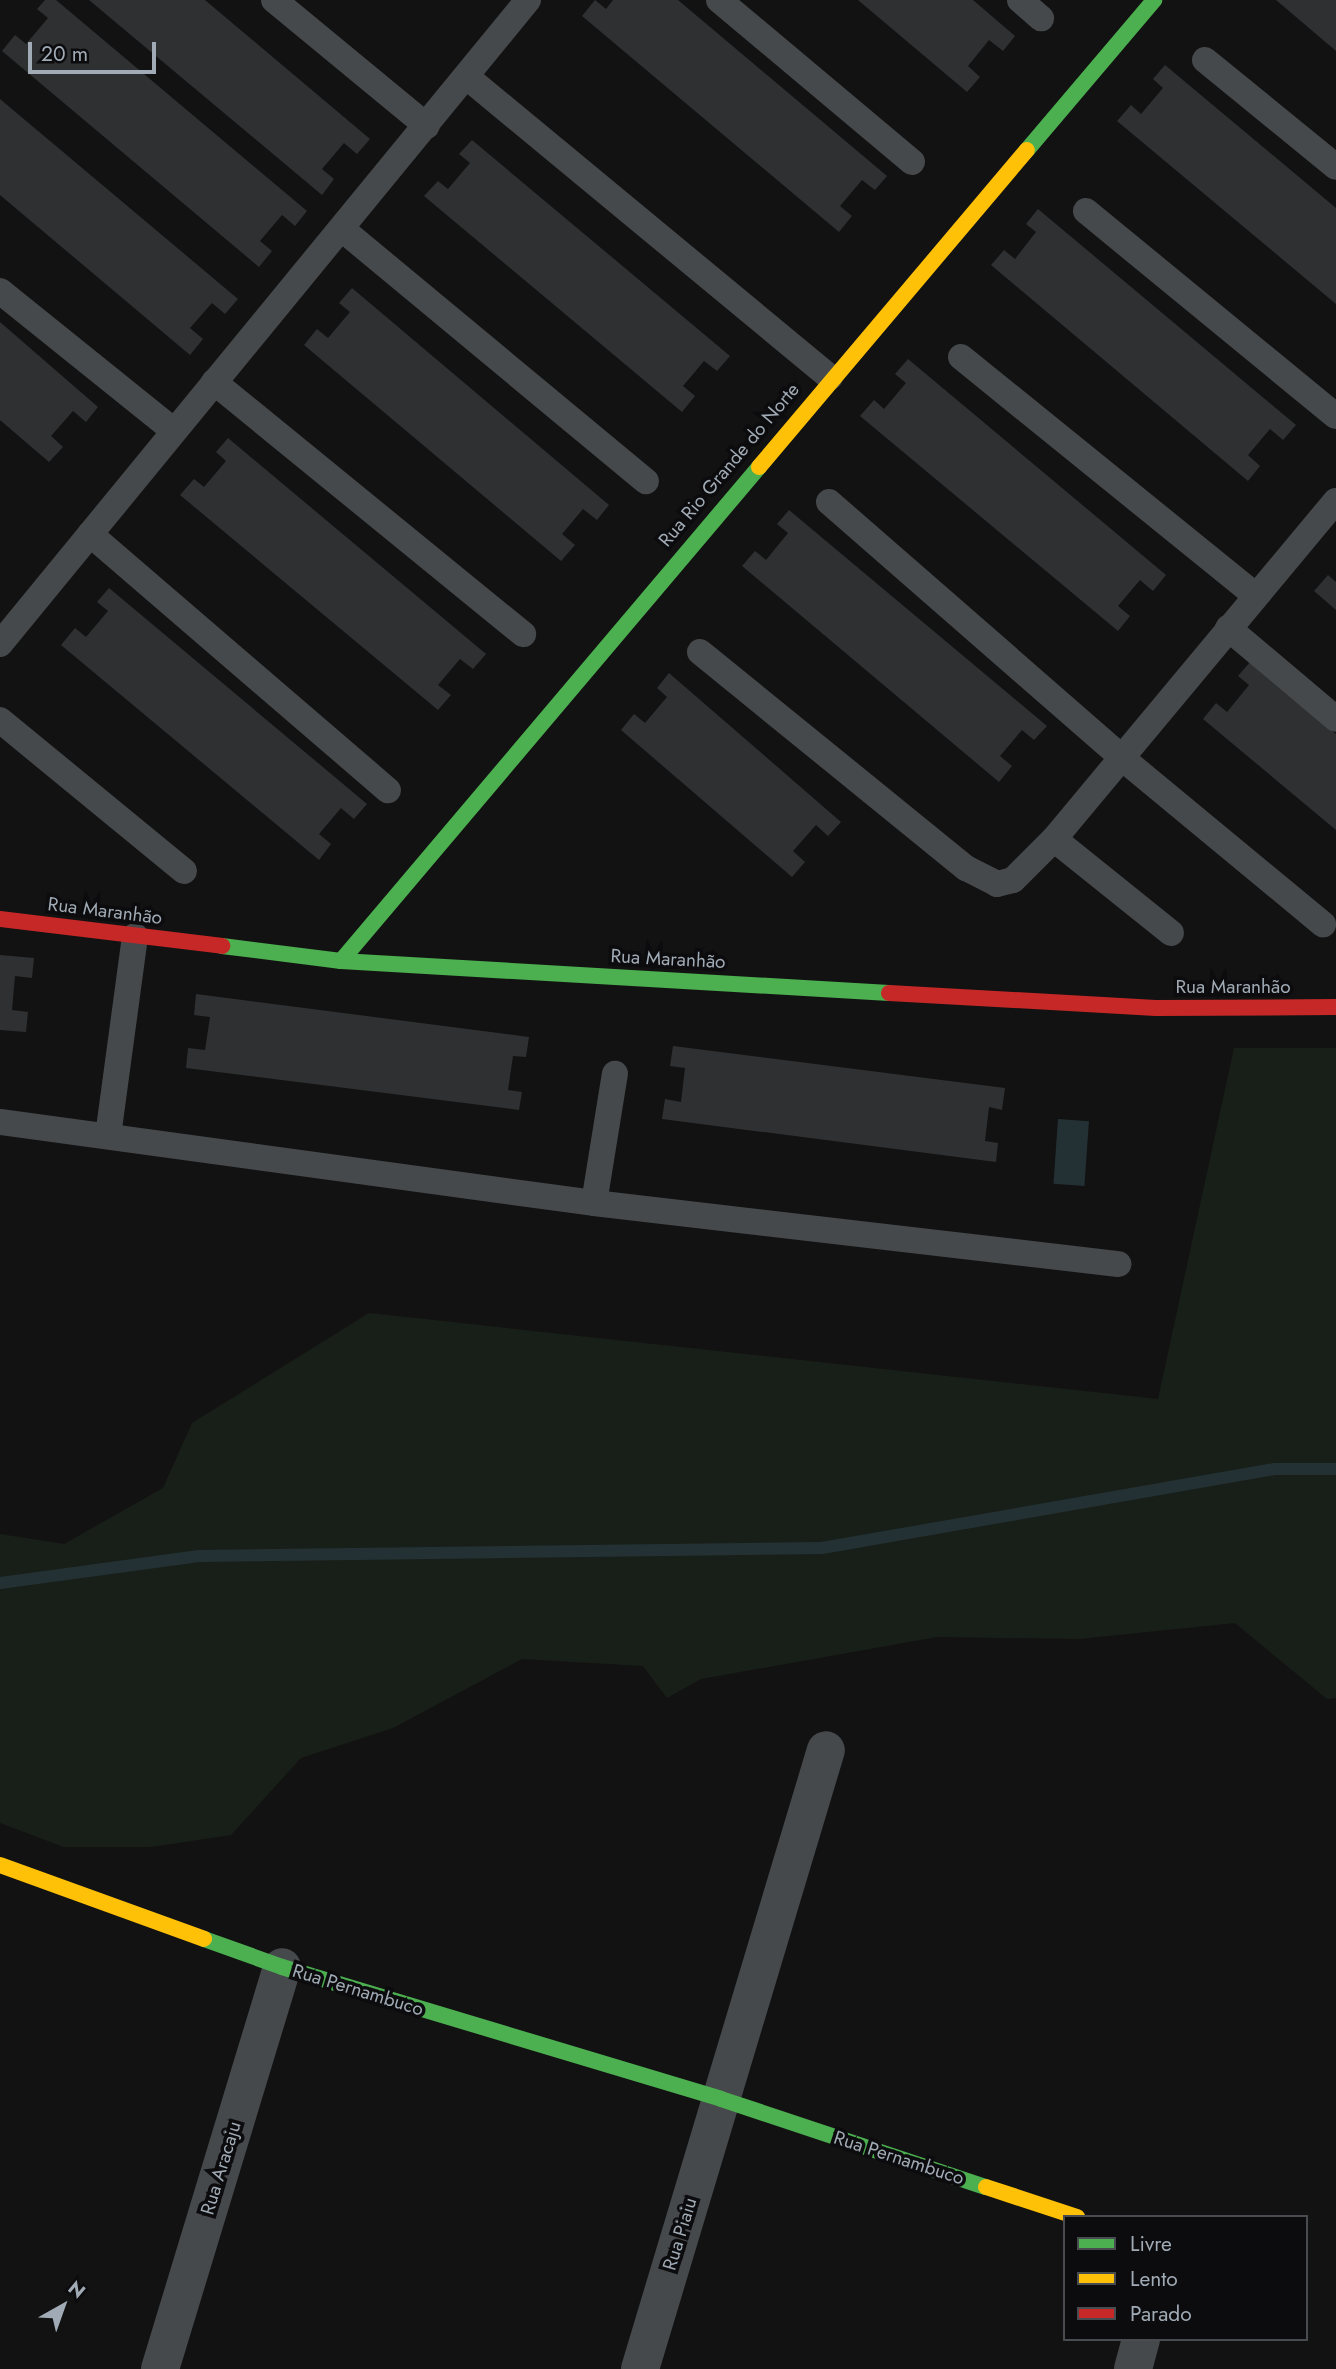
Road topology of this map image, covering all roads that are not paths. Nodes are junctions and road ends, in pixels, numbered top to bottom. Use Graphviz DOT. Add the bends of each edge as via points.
graph roads {
  1 [pos="274,0"];
  2 [pos="528,0"];
  3 [pos="719,0"];
  4 [pos="1020,0"];
  5 [pos="1154,0"];
  6 [pos="1041,18"];
  7 [pos="1206,60"];
  8 [pos="467,77"];
  9 [pos="427,126"];
  10 [pos="912,162"];
  11 [pos="1336,167"];
  12 [pos="1086,211"];
  13 [pos="342,229"];
  14 [pos="0,291"];
  15 [pos="961,358"];
  16 [pos="830,377"];
  17 [pos="214,382"];
  18 [pos="1336,416"];
  19 [pos="173,430"];
  20 [pos="646,481"];
  21 [pos="1336,501"];
  22 [pos="829,502"];
  23 [pos="90,534"];
  24 [pos="1255,595"];
  25 [pos="1228,628"];
  26 [pos="523,634"];
  27 [pos="0,644"];
  28 [pos="700,652"];
  29 [pos="1336,719"];
  30 [pos="0,720"];
  31 [pos="1122,758"];
  32 [pos="388,790"];
  33 [pos="1054,839"];
  34 [pos="184,871"];
  35 [pos="0,919"];
  36 [pos="1323,924"];
  37 [pos="1171,933"];
  38 [pos="135,936"];
  39 [pos="341,961"];
  40 [pos="1336,1007"];
  41 [pos="615,1073"];
  42 [pos="0,1122"];
  43 [pos="108,1136"];
  44 [pos="593,1202"];
  45 [pos="1118,1264"];
  46 [pos="826,1750"];
  47 [pos="0,1865"];
  48 [pos="282,1967"];
  49 [pos="721,2099"];
  50 [pos="1071,2215"];
  51 [pos="1140,2341"];
  52 [pos="160,2369"];
  53 [pos="640,2369"];
  54 [pos="1133,2369"];
  1 -- 9 [label="lane"];
  2 -- 8 [label="lane"];
  3 -- 10 [label="lane"];
  4 -- 6 [label="lane"];
  5 -- 16 [label="street, Rua Rio Grande do Norte"];
  7 -- 11 [label="lane"];
  8 -- 9 [label="lane"];
  8 -- 16 [label="lane"];
  9 -- 13 [label="lane"];
  12 -- 18 [label="lane"];
  13 -- 17 [label="lane"];
  13 -- 20 [label="lane"];
  14 -- 19 [label="lane"];
  15 -- 24 [label="lane"];
  16 -- 39 [label="street, Rua Rio Grande do Norte"];
  17 -- 19 [label="lane"];
  17 -- 26 [label="lane"];
  19 -- 23 [label="lane"];
  21 -- 24 [label="lane"];
  22 -- 31 [label="lane"];
  23 -- 27 [label="lane"];
  23 -- 32 [label="lane"];
  24 -- 25 [label="lane"];
  25 -- 29 [label="lane"];
  25 -- 31 [label="lane"];
  28 -- 33 [label="lane" via="981,880 997,884 1013,880"];
  30 -- 34 [label="lane"];
  31 -- 33 [label="lane"];
  31 -- 36 [label="lane"];
  33 -- 37 [label="lane"];
  35 -- 38 [label="street, Rua Maranhão"];
  38 -- 39 [label="street, Rua Maranhão"];
  38 -- 43 [label="lane"];
  39 -- 40 [label="street, Rua Maranhão" via="1156,1008"];
  41 -- 44 [label="lane"];
  42 -- 43 [label="lane"];
  43 -- 44 [label="lane"];
  44 -- 45 [label="lane"];
  46 -- 49 [label="street"];
  47 -- 48 [label="street, Rua Pernambuco"];
  48 -- 49 [label="street, Rua Pernambuco"];
  48 -- 52 [label="street, Rua Aracaju"];
  49 -- 50 [label="street, Rua Pernambuco"];
  49 -- 53 [label="street, Rua Piaiu"];
  51 -- 54 [label="street"];
}
